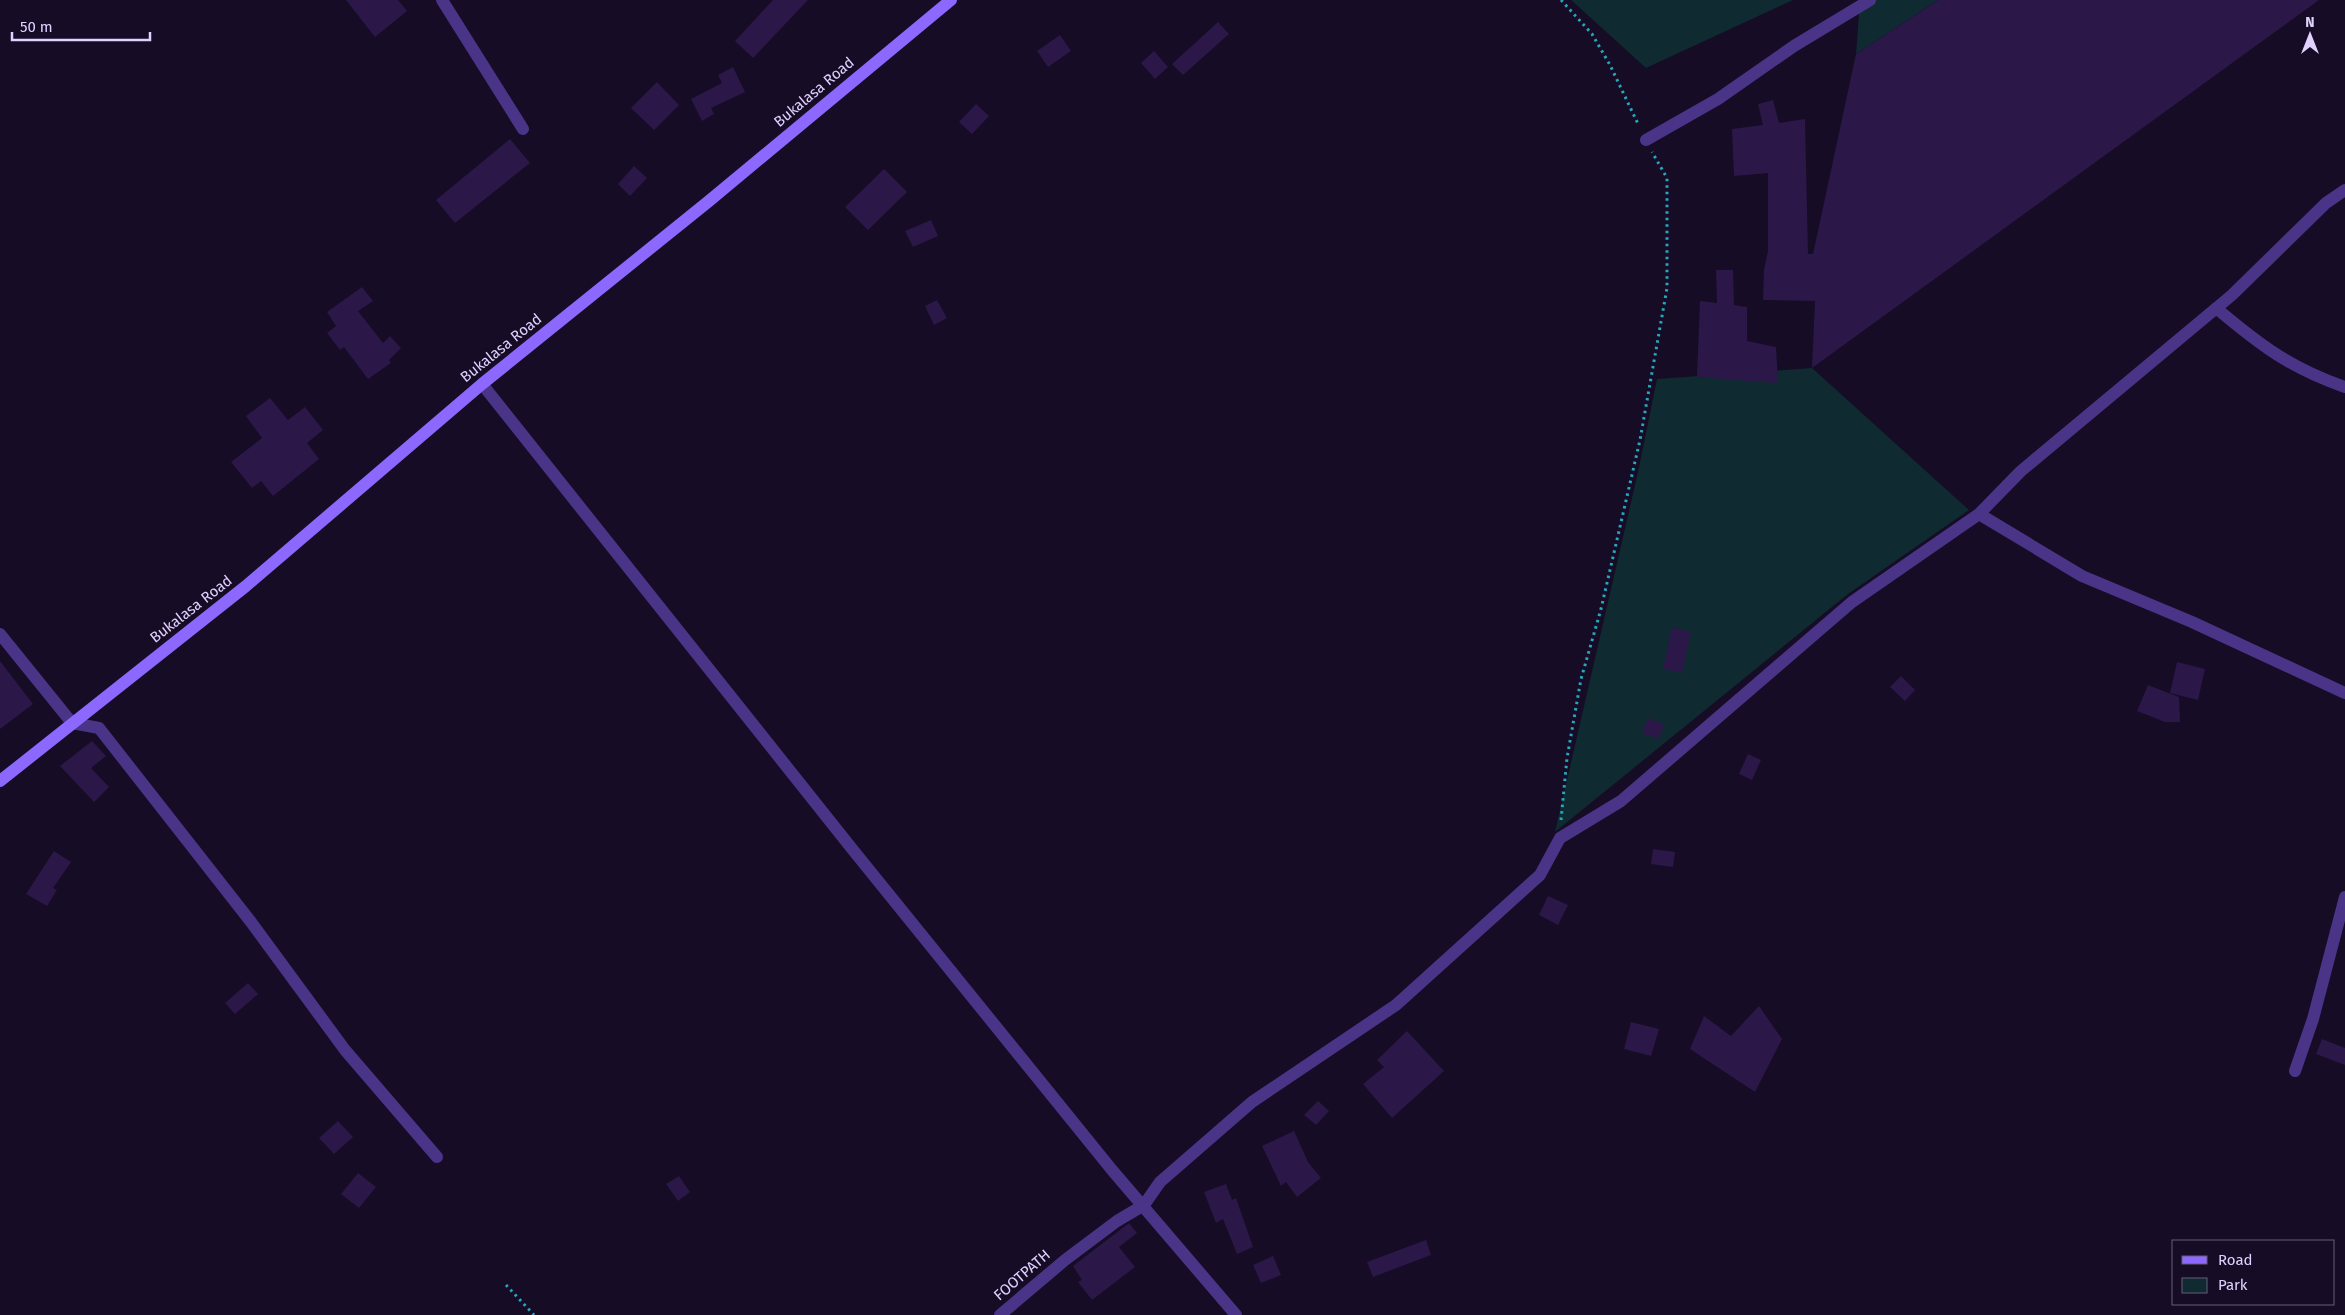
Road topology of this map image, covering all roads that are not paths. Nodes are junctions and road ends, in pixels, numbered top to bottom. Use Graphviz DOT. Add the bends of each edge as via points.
graph roads {
  1 [pos="442,0"];
  2 [pos="951,0"];
  3 [pos="1870,0"];
  4 [pos="524,129"];
  5 [pos="1646,140"];
  6 [pos="2345,190"];
  7 [pos="2216,308"];
  8 [pos="482,384"];
  9 [pos="2345,387"];
  10 [pos="1979,514"];
  11 [pos="0,634"];
  12 [pos="2345,693"];
  13 [pos="72,723"];
  14 [pos="0,781"];
  15 [pos="2345,897"];
  16 [pos="2295,1071"];
  17 [pos="437,1157"];
  18 [pos="1144,1205"];
  19 [pos="1000,1315"];
  20 [pos="1236,1315"];
  1 -- 4 [label="street"];
  2 -- 8 [label="street, Bukalasa Road" via="710,201"];
  3 -- 5 [label="street" via="1794,46 1718,99"];
  6 -- 7 [label="street" via="2326,203"];
  7 -- 9 [label="street" via="2263,347 2312,376"];
  7 -- 10 [label="street" via="2021,471"];
  8 -- 13 [label="street, Bukalasa Road" via="246,586"];
  8 -- 18 [label="street" via="865,866"];
  10 -- 12 [label="street" via="2082,576 2192,622"];
  10 -- 18 [label="street" via="1852,602 1621,801 1559,840 1540,875 1396,1005 1252,1102 1160,1182"];
  11 -- 13 [label="street"];
  13 -- 14 [label="street, Bukalasa Road"];
  13 -- 17 [label="street" via="99,728 251,922 345,1050"];
  15 -- 16 [label="street" via="2313,1019"];
  18 -- 19 [label="street, FOOTPATH" via="1065,1260"];
  18 -- 20 [label="street"];
}
